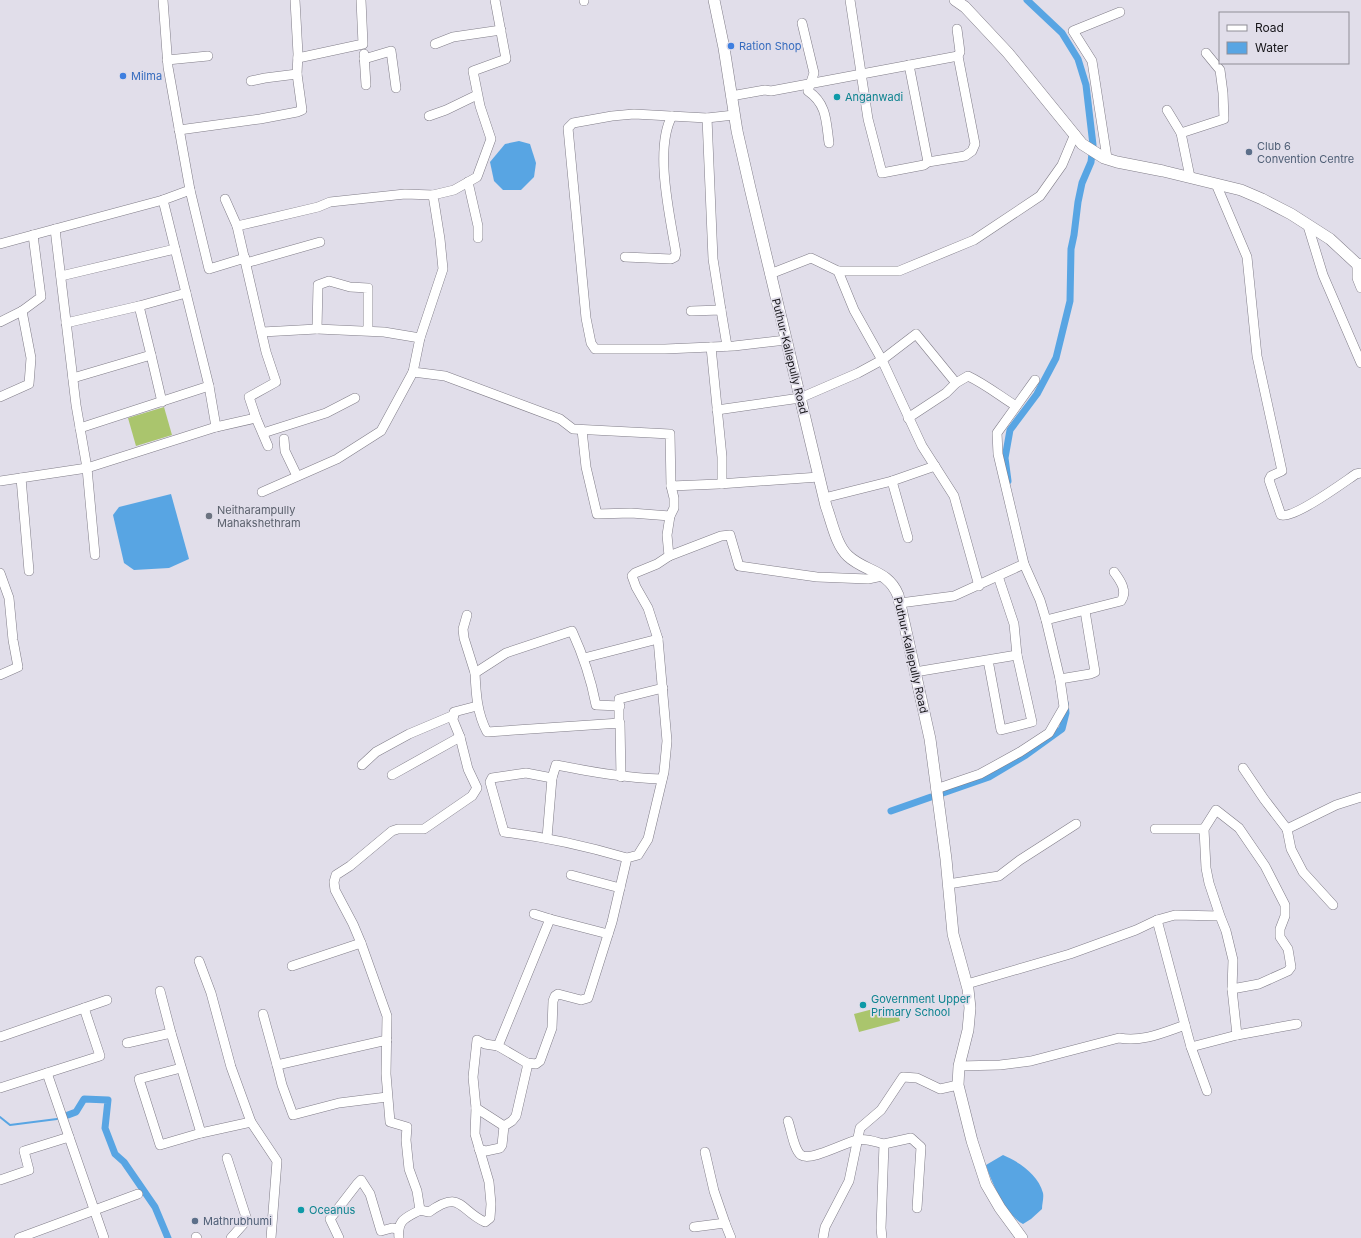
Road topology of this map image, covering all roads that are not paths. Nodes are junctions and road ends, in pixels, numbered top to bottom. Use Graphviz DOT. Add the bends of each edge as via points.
graph roads {
  1 [pos="163,0"];
  2 [pos="295,0"];
  3 [pos="361,0"];
  4 [pos="495,0"];
  5 [pos="714,0"];
  6 [pos="850,0"];
  7 [pos="955,0"];
  8 [pos="1120,12"];
  9 [pos="802,23"];
  10 [pos="957,29"];
  11 [pos="501,30"];
  12 [pos="363,44"];
  13 [pos="435,44"];
  14 [pos="1206,53"];
  15 [pos="208,56"];
  16 [pos="958,56"];
  17 [pos="298,58"];
  18 [pos="364,59"];
  19 [pos="167,60"];
  20 [pos="909,66"];
  21 [pos="297,74"];
  22 [pos="861,74"];
  23 [pos="251,81"];
  24 [pos="810,84"];
  25 [pos="366,85"];
  26 [pos="396,88"];
  27 [pos="478,95"];
  28 [pos="731,96"];
  29 [pos="1166,110"];
  30 [pos="734,115"];
  31 [pos="429,116"];
  32 [pos="672,116"];
  33 [pos="707,118"];
  34 [pos="179,130"];
  35 [pos="1181,133"];
  36 [pos="1075,134"];
  37 [pos="829,143"];
  38 [pos="1105,158"];
  39 [pos="928,162"];
  40 [pos="1190,177"];
  41 [pos="468,182"];
  42 [pos="1216,184"];
  43 [pos="190,190"];
  44 [pos="433,195"];
  45 [pos="224,199"];
  46 [pos="163,200"];
  47 [pos="237,226"];
  48 [pos="1308,226"];
  49 [pos="56,229"];
  50 [pos="33,235"];
  51 [pos="478,238"];
  52 [pos="320,242"];
  53 [pos="0,244"];
  54 [pos="175,249"];
  55 [pos="625,257"];
  56 [pos="246,261"];
  57 [pos="1359,263"];
  58 [pos="838,271"];
  59 [pos="770,274"];
  60 [pos="61,276"];
  61 [pos="1361,288"];
  62 [pos="186,293"];
  63 [pos="139,306"];
  64 [pos="721,310"];
  65 [pos="22,311"];
  66 [pos="690,311"];
  67 [pos="0,322"];
  68 [pos="66,323"];
  69 [pos="317,328"];
  70 [pos="368,331"];
  71 [pos="262,332"];
  72 [pos="420,338"];
  73 [pos="786,340"];
  74 [pos="727,346"];
  75 [pos="712,347"];
  76 [pos="151,356"];
  77 [pos="882,360"];
  78 [pos="1361,363"];
  79 [pos="413,372"];
  80 [pos="73,378"];
  81 [pos="1035,380"];
  82 [pos="956,383"];
  83 [pos="209,386"];
  84 [pos="0,397"];
  85 [pos="355,398"];
  86 [pos="800,398"];
  87 [pos="162,402"];
  88 [pos="1016,406"];
  89 [pos="717,410"];
  90 [pos="256,418"];
  91 [pos="908,418"];
  92 [pos="216,427"];
  93 [pos="80,428"];
  94 [pos="582,430"];
  95 [pos="263,434"];
  96 [pos="284,440"];
  97 [pos="268,446"];
  98 [pos="935,466"];
  99 [pos="87,468"];
  100 [pos="1361,473"];
  101 [pos="297,476"];
  102 [pos="819,477"];
  103 [pos="21,478"];
  104 [pos="0,481"];
  105 [pos="892,481"];
  106 [pos="722,484"];
  107 [pos="671,486"];
  108 [pos="262,492"];
  109 [pos="824,498"];
  110 [pos="670,516"];
  111 [pos="908,538"];
  112 [pos="95,555"];
  113 [pos="669,556"];
  114 [pos="1024,564"];
  115 [pos="29,571"];
  116 [pos="1114,572"];
  117 [pos="0,573"];
  118 [pos="882,576"];
  119 [pos="998,576"];
  120 [pos="979,586"];
  121 [pos="900,603"];
  122 [pos="1085,611"];
  123 [pos="467,616"];
  124 [pos="1046,620"];
  125 [pos="658,638"];
  126 [pos="1017,655"];
  127 [pos="584,658"];
  128 [pos="988,660"];
  129 [pos="915,672"];
  130 [pos="475,673"];
  131 [pos="0,676"];
  132 [pos="1060,679"];
  133 [pos="663,688"];
  134 [pos="477,706"];
  135 [pos="619,706"];
  136 [pos="454,715"];
  137 [pos="619,723"];
  138 [pos="460,737"];
  139 [pos="362,765"];
  140 [pos="1243,768"];
  141 [pos="392,775"];
  142 [pos="620,776"];
  143 [pos="552,778"];
  144 [pos="662,779"];
  145 [pos="936,789"];
  146 [pos="1361,797"];
  147 [pos="1076,824"];
  148 [pos="1155,829"];
  149 [pos="1204,829"];
  150 [pos="1287,829"];
  151 [pos="547,838"];
  152 [pos="627,858"];
  153 [pos="570,875"];
  154 [pos="948,884"];
  155 [pos="620,888"];
  156 [pos="1333,905"];
  157 [pos="534,914"];
  158 [pos="1220,916"];
  159 [pos="550,919"];
  160 [pos="1157,920"];
  161 [pos="608,934"];
  162 [pos="361,943"];
  163 [pos="199,961"];
  164 [pos="292,966"];
  165 [pos="967,984"];
  166 [pos="1232,989"];
  167 [pos="160,991"];
  168 [pos="107,1000"];
  169 [pos="84,1008"];
  170 [pos="262,1014"];
  171 [pos="1297,1024"];
  172 [pos="1185,1025"];
  173 [pos="171,1033"];
  174 [pos="1237,1035"];
  175 [pos="0,1037"];
  176 [pos="387,1040"];
  177 [pos="127,1043"];
  178 [pos="498,1046"];
  179 [pos="1191,1047"];
  180 [pos="527,1063"];
  181 [pos="277,1065"];
  182 [pos="959,1066"];
  183 [pos="181,1068"];
  184 [pos="47,1073"];
  185 [pos="958,1085"];
  186 [pos="0,1088"];
  187 [pos="1207,1091"];
  188 [pos="387,1097"];
  189 [pos="476,1108"];
  190 [pos="788,1121"];
  191 [pos="251,1122"];
  192 [pos="504,1126"];
  193 [pos="200,1133"];
  194 [pos="69,1137"];
  195 [pos="858,1139"];
  196 [pos="884,1144"];
  197 [pos="479,1149"];
  198 [pos="705,1152"];
  199 [pos="227,1158"];
  200 [pos="0,1180"];
  201 [pos="138,1194"];
  202 [pos="917,1208"];
  203 [pos="94,1210"];
  204 [pos="420,1210"];
  205 [pos="725,1223"];
  206 [pos="694,1226"];
  207 [pos="398,1233"];
  208 [pos="19,1238"];
  209 [pos="104,1238"];
  210 [pos="231,1238"];
  211 [pos="271,1238"];
  212 [pos="339,1238"];
  213 [pos="731,1238"];
  214 [pos="823,1238"];
  215 [pos="882,1238"];
  216 [pos="1022,1238"];
  1 -- 19 [label="street"];
  2 -- 17 [label="street"];
  3 -- 12 [label="street"];
  4 -- 11 [label="street"];
  5 -- 28 [label="main road, Puthur-Kallepully Road"];
  6 -- 22 [label="street"];
  7 -- 36 [label="main road" via="965,7 1008,53"];
  8 -- 38 [label="street" via="1073,31 1092,61"];
  9 -- 24 [label="street" via="814,73"];
  10 -- 16 [label="street" via="960,52"];
  11 -- 13 [label="street" via="453,37"];
  11 -- 27 [label="street" via="506,59 472,71"];
  12 -- 17 [label="street"];
  12 -- 18 [label="street"];
  14 -- 35 [label="street" via="1220,70 1224,119"];
  15 -- 19 [label="street"];
  16 -- 20 [label="street"];
  16 -- 39 [label="street" via="975,144 972,151 965,156"];
  17 -- 21 [label="street"];
  18 -- 25 [label="street"];
  18 -- 26 [label="street" via="391,51"];
  19 -- 34 [label="street"];
  20 -- 22 [label="street"];
  20 -- 39 [label="street"];
  21 -- 23 [label="street"];
  21 -- 34 [label="street" via="302,110 260,119"];
  22 -- 24 [label="street"];
  22 -- 39 [label="street" via="868,119 882,172 924,165"];
  24 -- 28 [label="street"];
  24 -- 37 [label="street" via="808,91 822,105"];
  27 -- 31 [label="street"];
  27 -- 41 [label="street" via="491,139 477,177"];
  28 -- 30 [label="main road, Puthur-Kallepully Road"];
  29 -- 35 [label="street"];
  30 -- 33 [label="street"];
  30 -- 59 [label="main road, Puthur-Kallepully Road"];
  32 -- 33 [label="street"];
  32 -- 55 [label="street" via="666,126 664,155 675,257"];
  32 -- 75 [label="street" via="612,116 573,123 568,128 586,318 591,344 595,349"];
  33 -- 64 [label="street" via="713,259"];
  34 -- 43 [label="street"];
  35 -- 40 [label="street"];
  36 -- 38 [label="main road" via="1082,144"];
  36 -- 58 [label="street" via="1062,165 1040,196 974,240 899,271"];
  38 -- 40 [label="main road"];
  40 -- 42 [label="main road"];
  41 -- 44 [label="street" via="454,190"];
  41 -- 51 [label="street" via="478,226"];
  42 -- 48 [label="main road" via="1241,190 1262,199"];
  42 -- 100 [label="street" via="1247,257 1257,356 1282,471 1271,476 1269,480 1281,516 1318,500"];
  43 -- 46 [label="street"];
  43 -- 56 [label="street" via="209,269"];
  44 -- 47 [label="street" via="405,194 330,202"];
  44 -- 72 [label="street" via="443,269"];
  45 -- 47 [label="street"];
  46 -- 49 [label="street"];
  46 -- 54 [label="street"];
  47 -- 56 [label="street"];
  48 -- 57 [label="main road" via="1330,239"];
  48 -- 78 [label="street" via="1323,275"];
  49 -- 50 [label="street"];
  49 -- 60 [label="street"];
  50 -- 53 [label="street"];
  50 -- 65 [label="street" via="42,298"];
  52 -- 56 [label="street"];
  54 -- 60 [label="street"];
  54 -- 62 [label="street"];
  56 -- 71 [label="street"];
  57 -- 61 [label="street" via="1357,278"];
  58 -- 59 [label="street" via="811,258"];
  58 -- 77 [label="street" via="854,310"];
  59 -- 73 [label="main road, Puthur-Kallepully Road"];
  60 -- 68 [label="street"];
  62 -- 63 [label="street"];
  62 -- 83 [label="street"];
  63 -- 68 [label="street"];
  63 -- 76 [label="street"];
  64 -- 66 [label="street"];
  64 -- 74 [label="street"];
  65 -- 67 [label="street"];
  65 -- 84 [label="street" via="31,358 29,384"];
  68 -- 80 [label="street"];
  69 -- 70 [label="street"];
  69 -- 70 [label="street" via="318,285 329,281 368,288"];
  69 -- 71 [label="street"];
  70 -- 72 [label="street"];
  71 -- 90 [label="street" via="276,382 249,397"];
  72 -- 79 [label="street"];
  73 -- 74 [label="street"];
  73 -- 86 [label="main road, Puthur-Kallepully Road"];
  74 -- 75 [label="street"];
  75 -- 89 [label="street"];
  76 -- 80 [label="street"];
  76 -- 87 [label="street"];
  77 -- 82 [label="street" via="916,334"];
  77 -- 86 [label="street"];
  77 -- 91 [label="street"];
  79 -- 94 [label="street" via="445,376 560,419 573,429"];
  79 -- 101 [label="street" via="381,431 337,459"];
  80 -- 93 [label="street"];
  81 -- 88 [label="street"];
  82 -- 88 [label="street" via="968,376 982,382"];
  82 -- 91 [label="street" via="946,393"];
  83 -- 87 [label="street"];
  83 -- 92 [label="street"];
  85 -- 95 [label="street" via="326,413"];
  86 -- 89 [label="street"];
  86 -- 102 [label="main road, Puthur-Kallepully Road"];
  87 -- 93 [label="street"];
  88 -- 114 [label="street" via="997,433 998,454"];
  89 -- 106 [label="street"];
  90 -- 92 [label="street"];
  90 -- 95 [label="street"];
  91 -- 98 [label="street"];
  92 -- 99 [label="street"];
  93 -- 99 [label="street"];
  94 -- 107 [label="street" via="670,434"];
  94 -- 110 [label="street" via="586,467 597,514"];
  95 -- 97 [label="street"];
  96 -- 101 [label="street" via="285,451"];
  98 -- 105 [label="street"];
  98 -- 120 [label="street" via="954,496"];
  99 -- 103 [label="street"];
  99 -- 112 [label="street"];
  101 -- 108 [label="street"];
  102 -- 106 [label="street"];
  102 -- 109 [label="main road, Puthur-Kallepully Road"];
  103 -- 104 [label="street"];
  103 -- 115 [label="street"];
  105 -- 109 [label="street"];
  105 -- 111 [label="street"];
  106 -- 107 [label="street"];
  107 -- 110 [label="street" via="674,508"];
  109 -- 118 [label="main road, Puthur-Kallepully Road" via="840,544 848,556"];
  110 -- 113 [label="street"];
  113 -- 118 [label="street" via="720,536 730,535 739,566 817,577 868,579"];
  113 -- 125 [label="street" via="632,576 648,608"];
  114 -- 119 [label="street"];
  114 -- 124 [label="street"];
  116 -- 122 [label="street" via="1122,583 1123,600"];
  117 -- 131 [label="street" via="9,598 18,667"];
  118 -- 121 [label="main road, Puthur-Kallepully Road" via="894,585"];
  119 -- 120 [label="street"];
  119 -- 126 [label="street" via="1014,624"];
  120 -- 121 [label="street" via="954,596"];
  121 -- 129 [label="main road, Puthur-Kallepully Road"];
  122 -- 124 [label="street"];
  122 -- 132 [label="street" via="1096,672"];
  123 -- 130 [label="street" via="463,629 464,638"];
  124 -- 132 [label="street"];
  125 -- 127 [label="street"];
  125 -- 133 [label="street"];
  126 -- 128 [label="street"];
  126 -- 128 [label="street" via="1032,722 1001,730"];
  127 -- 130 [label="street" via="572,631 506,653"];
  127 -- 135 [label="street" via="596,705"];
  128 -- 129 [label="street"];
  129 -- 145 [label="main road, Puthur-Kallepully Road" via="930,739"];
  130 -- 134 [label="street"];
  132 -- 145 [label="street" via="1064,707 1049,733 980,774"];
  133 -- 135 [label="street" via="619,699"];
  133 -- 144 [label="street" via="667,741"];
  134 -- 136 [label="street" via="454,712"];
  134 -- 137 [label="street" via="487,732"];
  135 -- 137 [label="street"];
  136 -- 138 [label="street"];
  136 -- 139 [label="street" via="409,734 376,752"];
  137 -- 142 [label="street"];
  138 -- 141 [label="street"];
  138 -- 162 [label="street" via="468,769 477,788 472,796 424,829 392,831 336,875 335,890"];
  140 -- 150 [label="street"];
  142 -- 143 [label="street" via="556,765"];
  142 -- 144 [label="street"];
  143 -- 151 [label="street"];
  143 -- 151 [label="street" via="526,773 492,778 490,782 504,832"];
  144 -- 152 [label="street" via="648,839 638,855"];
  145 -- 154 [label="main road, Puthur-Kallepully Road"];
  146 -- 150 [label="street" via="1336,805"];
  147 -- 154 [label="street" via="999,876"];
  148 -- 149 [label="street"];
  149 -- 158 [label="street" via="1206,868"];
  149 -- 166 [label="street" via="1216,810 1239,828 1265,866 1286,910 1280,936 1288,949 1291,966 1288,971 1259,984"];
  150 -- 156 [label="street" via="1291,849 1303,872"];
  151 -- 152 [label="street"];
  152 -- 155 [label="street"];
  153 -- 155 [label="street"];
  154 -- 165 [label="main road, Puthur-Kallepully Road" via="953,934"];
  155 -- 161 [label="street"];
  157 -- 159 [label="street"];
  158 -- 160 [label="street" via="1175,915"];
  158 -- 166 [label="street" via="1233,960"];
  159 -- 161 [label="street"];
  159 -- 178 [label="street"];
  160 -- 165 [label="street" via="1070,954"];
  160 -- 172 [label="street"];
  161 -- 180 [label="street" via="588,998 581,1000 558,994 555,996 552,1028 540,1061 536,1064"];
  162 -- 164 [label="street"];
  162 -- 176 [label="street" via="387,1016"];
  163 -- 191 [label="street" via="211,993 231,1067"];
  165 -- 182 [label="main road, Puthur-Kallepully Road" via="970,1008 968,1030"];
  166 -- 174 [label="street"];
  167 -- 173 [label="street"];
  168 -- 169 [label="street"];
  169 -- 175 [label="street"];
  169 -- 184 [label="street" via="100,1056"];
  170 -- 181 [label="street"];
  171 -- 174 [label="street"];
  172 -- 179 [label="street"];
  172 -- 182 [label="street" via="1143,1039 1119,1038 1031,1061 1000,1066"];
  173 -- 177 [label="street"];
  173 -- 183 [label="street"];
  174 -- 179 [label="street"];
  176 -- 181 [label="street"];
  176 -- 188 [label="street"];
  178 -- 180 [label="street"];
  178 -- 189 [label="street" via="477,1040 473,1077"];
  179 -- 187 [label="street"];
  180 -- 192 [label="street" via="516,1116"];
  181 -- 188 [label="street" via="293,1115 339,1103"];
  182 -- 185 [label="main road, Puthur-Kallepully Road"];
  183 -- 193 [label="street"];
  183 -- 193 [label="street" via="139,1079 160,1145"];
  184 -- 186 [label="street"];
  184 -- 194 [label="street"];
  185 -- 195 [label="street" via="940,1089 917,1078 903,1077 881,1110 860,1128"];
  185 -- 216 [label="main road, Puthur-Kallepully Road" via="975,1154 986,1184"];
  188 -- 204 [label="street" via="390,1122 407,1127 409,1169 417,1191"];
  189 -- 192 [label="street"];
  189 -- 197 [label="street" via="475,1134"];
  190 -- 195 [label="street" via="797,1150 806,1157"];
  191 -- 193 [label="street"];
  191 -- 211 [label="street" via="277,1161"];
  192 -- 197 [label="street" via="500,1148 486,1151"];
  194 -- 200 [label="street" via="24,1152 29,1170"];
  194 -- 203 [label="street"];
  195 -- 196 [label="street"];
  195 -- 214 [label="street" via="849,1181 825,1227"];
  196 -- 202 [label="street" via="911,1138 921,1147"];
  196 -- 215 [label="street"];
  197 -- 204 [label="street" via="489,1182 490,1218 485,1222 481,1220 459,1202 444,1202 429,1212"];
  198 -- 205 [label="street"];
  199 -- 210 [label="street" via="247,1220"];
  201 -- 203 [label="street"];
  203 -- 208 [label="street"];
  203 -- 209 [label="street"];
  204 -- 207 [label="street" via="402,1221"];
  205 -- 206 [label="street"];
  205 -- 213 [label="street"];
  207 -- 212 [label="street" via="392,1228 381,1231 370,1194 361,1180 330,1219"];
}
